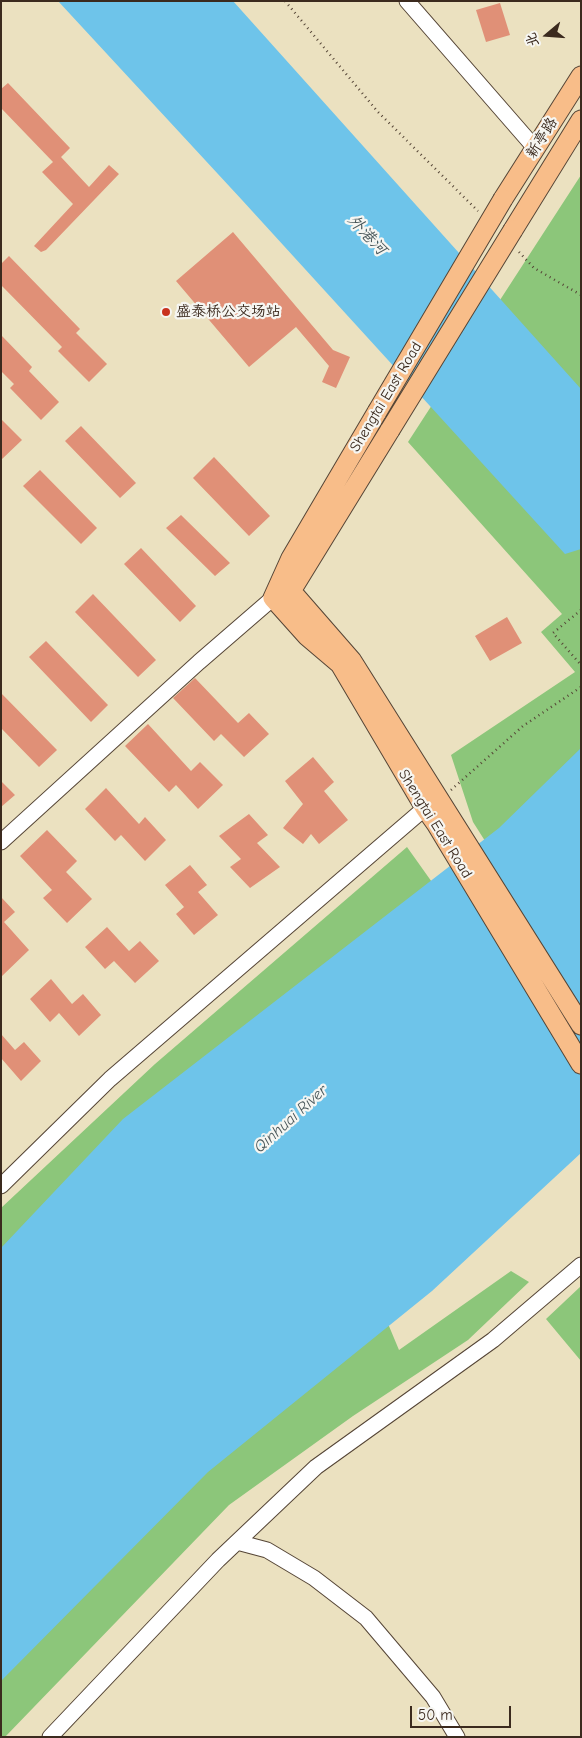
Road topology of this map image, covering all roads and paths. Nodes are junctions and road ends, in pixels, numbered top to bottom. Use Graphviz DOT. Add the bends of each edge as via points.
graph roads {
  1 [pos="285,1"];
  2 [pos="407,1"];
  3 [pos="581,76"];
  4 [pos="581,120"];
  5 [pos="536,148"];
  6 [pos="503,199"];
  7 [pos="480,214"];
  8 [pos="513,239"];
  9 [pos="581,295"];
  10 [pos="282,594"];
  11 [pos="581,610"];
  12 [pos="581,665"];
  13 [pos="581,687"];
  14 [pos="438,812"];
  15 [pos="1,842"];
  16 [pos="581,1025"];
  17 [pos="581,1064"];
  18 [pos="1,1186"];
  19 [pos="581,1265"];
  20 [pos="237,1542"];
  21 [pos="50,1737"];
  22 [pos="457,1737"];
  1 -- 7 [label="path" via="378,112"];
  2 -- 5 [label="street"];
  3 -- 5 [label="main road, 新亭路"];
  4 -- 8 [label="main road, 新亭路"];
  5 -- 6 [label="main road, 新亭路"];
  6 -- 10 [label="main road, Shengtai East Road, bridge" via="291,558"];
  8 -- 9 [label="path" via="534,268"];
  8 -- 10 [label="main road, Shengtai East Road, bridge"];
  10 -- 14 [label="main road, Shengtai East Road" via="352,661"];
  10 -- 15 [label="street, Shengtai East Road" via="199,662"];
  11 -- 12 [label="path" via="553,633"];
  13 -- 14 [label="path" via="523,726"];
  14 -- 16 [label="main road, Shengtai East Road"];
  14 -- 17 [label="main road, Shengtai East Road"];
  14 -- 18 [label="street" via="110,1079"];
  19 -- 20 [label="street" via="493,1340 316,1467"];
  20 -- 21 [label="street"];
  20 -- 22 [label="street" via="267,1550 314,1578 366,1618 433,1697"];
}
